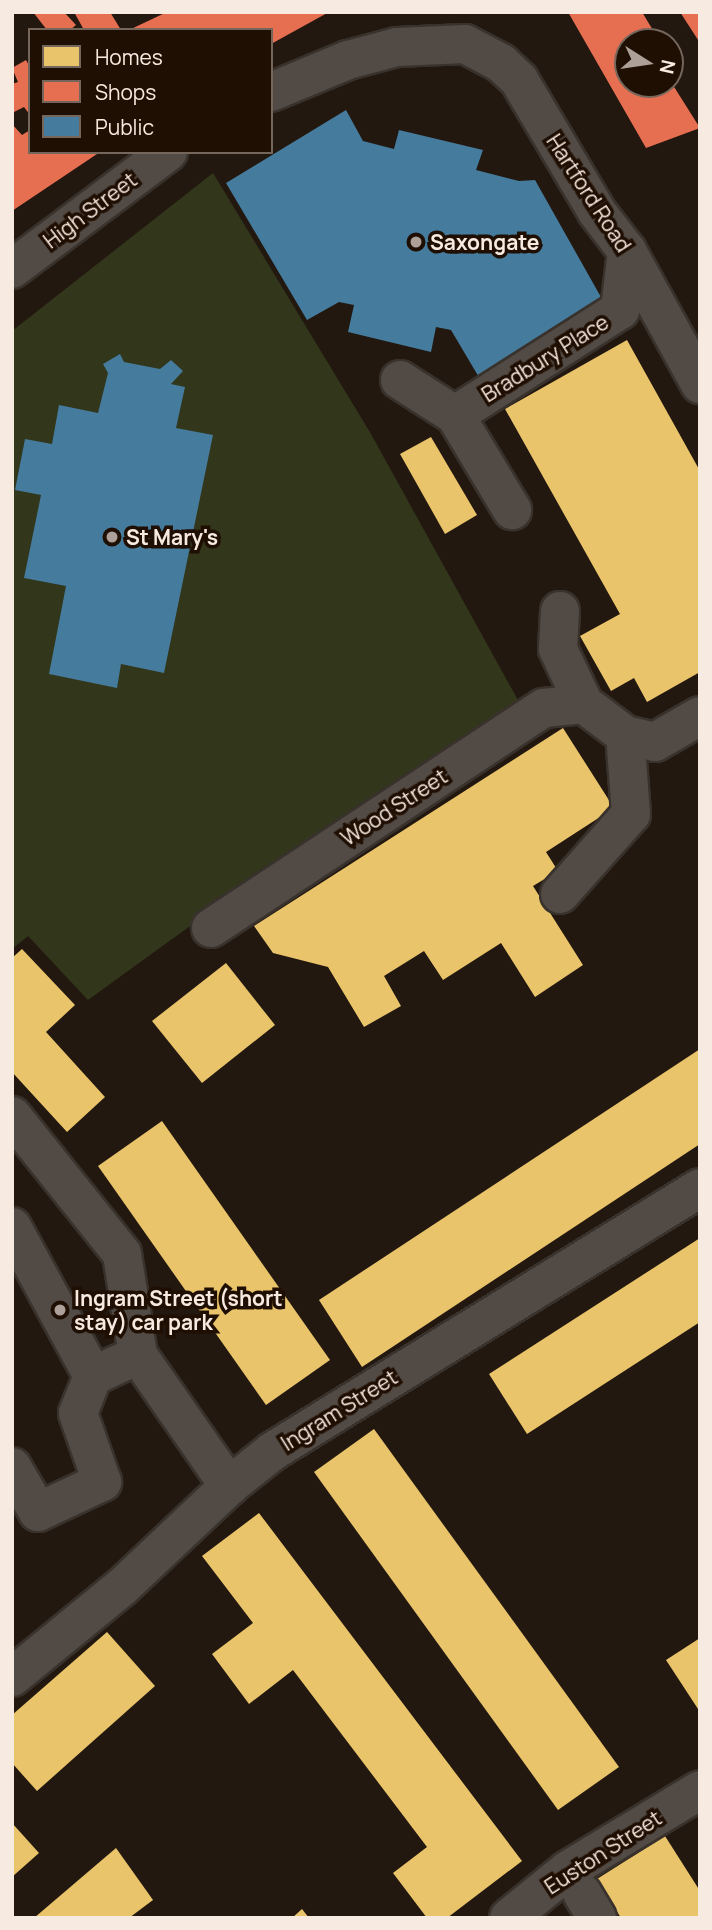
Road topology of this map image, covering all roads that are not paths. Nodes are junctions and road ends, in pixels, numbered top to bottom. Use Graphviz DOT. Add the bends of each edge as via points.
graph roads {
  1 [pos="452,27"];
  2 [pos="273,91"];
  3 [pos="165,154"];
  4 [pos="627,251"];
  5 [pos="12,269"];
  6 [pos="400,380"];
  7 [pos="700,384"];
  8 [pos="455,415"];
  9 [pos="512,510"];
  10 [pos="561,611"];
  11 [pos="584,704"];
  12 [pos="700,716"];
  13 [pos="625,735"];
  14 [pos="561,894"];
  15 [pos="211,928"];
  16 [pos="12,1116"];
  17 [pos="700,1188"];
  18 [pos="12,1227"];
  19 [pos="138,1355"];
  20 [pos="93,1376"];
  21 [pos="12,1466"];
  22 [pos="229,1486"];
  23 [pos="12,1677"];
  24 [pos="700,1790"];
  25 [pos="509,1918"];
  1 -- 2 [label="street" via="348,60"];
  1 -- 4 [label="street, Hartford Road" via="519,80 597,212"];
  3 -- 5 [label="street, High Street"];
  4 -- 7 [label="street, Hartford Road"];
  4 -- 8 [label="street, Bradbury Place" via="620,310"];
  6 -- 8 [label="street"];
  8 -- 9 [label="street"];
  10 -- 11 [label="street" via="558,649"];
  11 -- 13 [label="street"];
  11 -- 15 [label="street, Wood Street" via="544,708"];
  12 -- 13 [label="street" via="655,742"];
  13 -- 14 [label="street" via="631,814"];
  16 -- 19 [label="street" via="122,1254"];
  17 -- 22 [label="street, Ingram Street" via="273,1451"];
  18 -- 20 [label="street"];
  19 -- 20 [label="street"];
  19 -- 22 [label="street"];
  20 -- 21 [label="street" via="78,1413 102,1482 38,1512"];
  22 -- 23 [label="street, Ingram Street" via="122,1587"];
  24 -- 25 [label="street, Euston Street" via="568,1870"];
}
